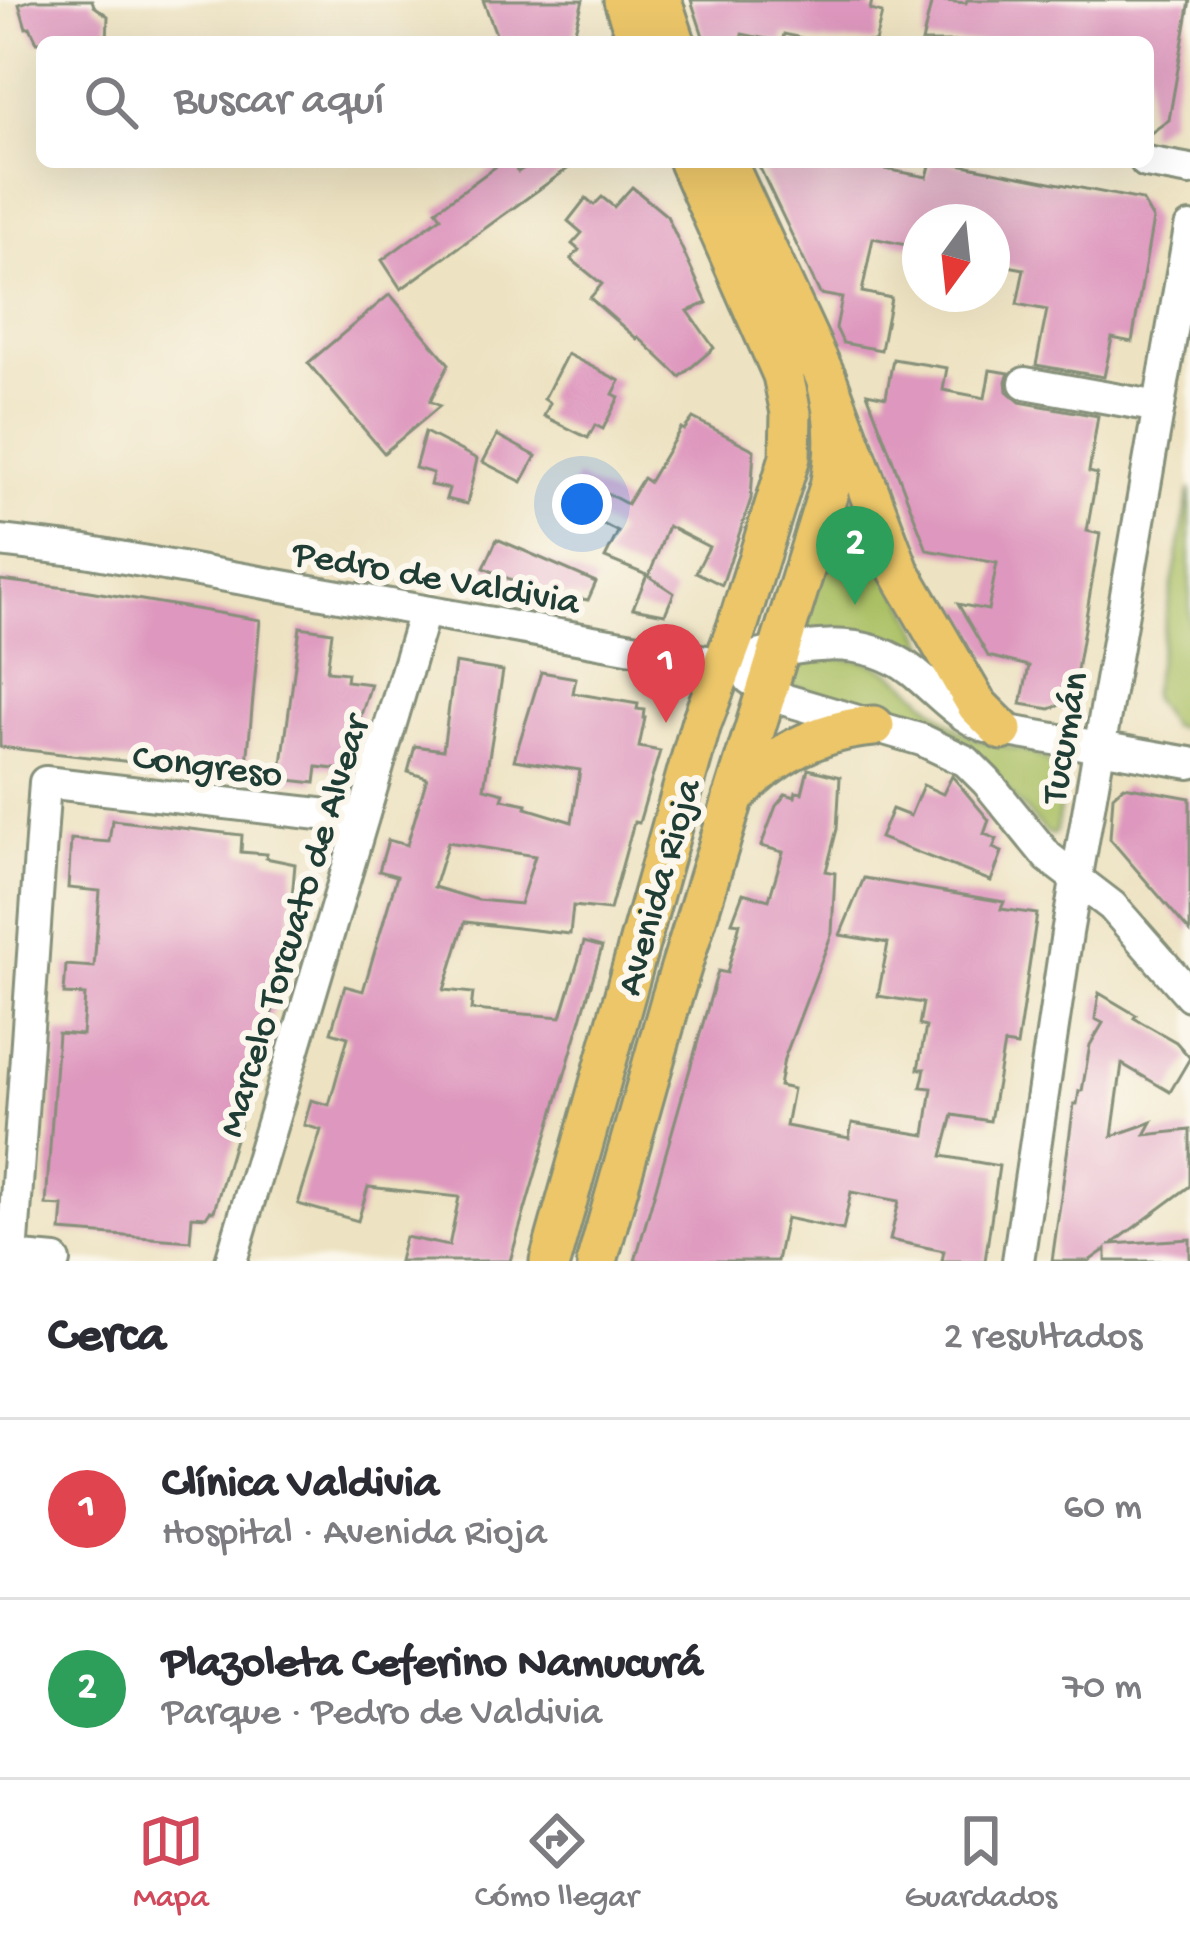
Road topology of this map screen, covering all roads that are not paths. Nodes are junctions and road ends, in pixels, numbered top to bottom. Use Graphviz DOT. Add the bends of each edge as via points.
graph roads {
  1 [pos="624,0"];
  2 [pos="662,0"];
  3 [pos="636,36"];
  4 [pos="673,36"];
  5 [pos="1154,163"];
  6 [pos="691,168"];
  7 [pos="729,168"];
  8 [pos="1190,170"];
  9 [pos="1190,228"];
  10 [pos="826,378"];
  11 [pos="1025,383"];
  12 [pos="1159,407"];
  13 [pos="0,541"];
  14 [pos="424,612"];
  15 [pos="723,664"];
  16 [pos="773,670"];
  17 [pos="874,726"];
  18 [pos="1002,730"];
  19 [pos="1099,747"];
  20 [pos="1190,763"];
  21 [pos="733,798"];
  22 [pos="362,819"];
  23 [pos="1076,879"];
  24 [pos="1190,995"];
  25 [pos="6,1257"];
  26 [pos="56,1261"];
  27 [pos="231,1261"];
  28 [pos="550,1261"];
  29 [pos="597,1261"];
  30 [pos="1018,1261"];
  1 -- 3 [label="main road"];
  2 -- 4 [label="main road"];
  5 -- 8 [label="street"];
  6 -- 15 [label="main road, Avenida Rioja" via="782,375 791,413 790,457"];
  7 -- 10 [label="main road"];
  9 -- 12 [label="street, Tucumán"];
  10 -- 16 [label="main road, Avenida Rioja" via="833,473"];
  10 -- 18 [label="main road" via="899,571 977,705"];
  11 -- 12 [label="street"];
  12 -- 19 [label="street, Tucumán"];
  13 -- 14 [label="street, Pedro de Valdivia"];
  14 -- 15 [label="street, Pedro de Valdivia"];
  14 -- 22 [label="street, Marcelo Torcuato de Alvear"];
  15 -- 16 [label="street, Pedro de Valdivia"];
  15 -- 28 [label="main road, Avenida Rioja"];
  16 -- 17 [label="street" via="786,700"];
  16 -- 18 [label="street, Pedro de Valdivia" via="836,645 873,650 907,667 968,719"];
  16 -- 21 [label="main road, Avenida Rioja"];
  17 -- 21 [label="main road" via="794,749"];
  17 -- 23 [label="street" via="966,761"];
  18 -- 19 [label="street, Pedro de Valdivia"];
  19 -- 20 [label="street, Pedro de Valdivia"];
  19 -- 23 [label="street, Tucumán"];
  21 -- 29 [label="main road, Avenida Rioja"];
  22 -- 25 [label="street, Congreso" via="45,782"];
  22 -- 27 [label="street, Marcelo Torcuato de Alvear"];
  23 -- 24 [label="street" via="1112,906"];
  23 -- 30 [label="street, Tucumán"];
  25 -- 26 [label="street"];
}
